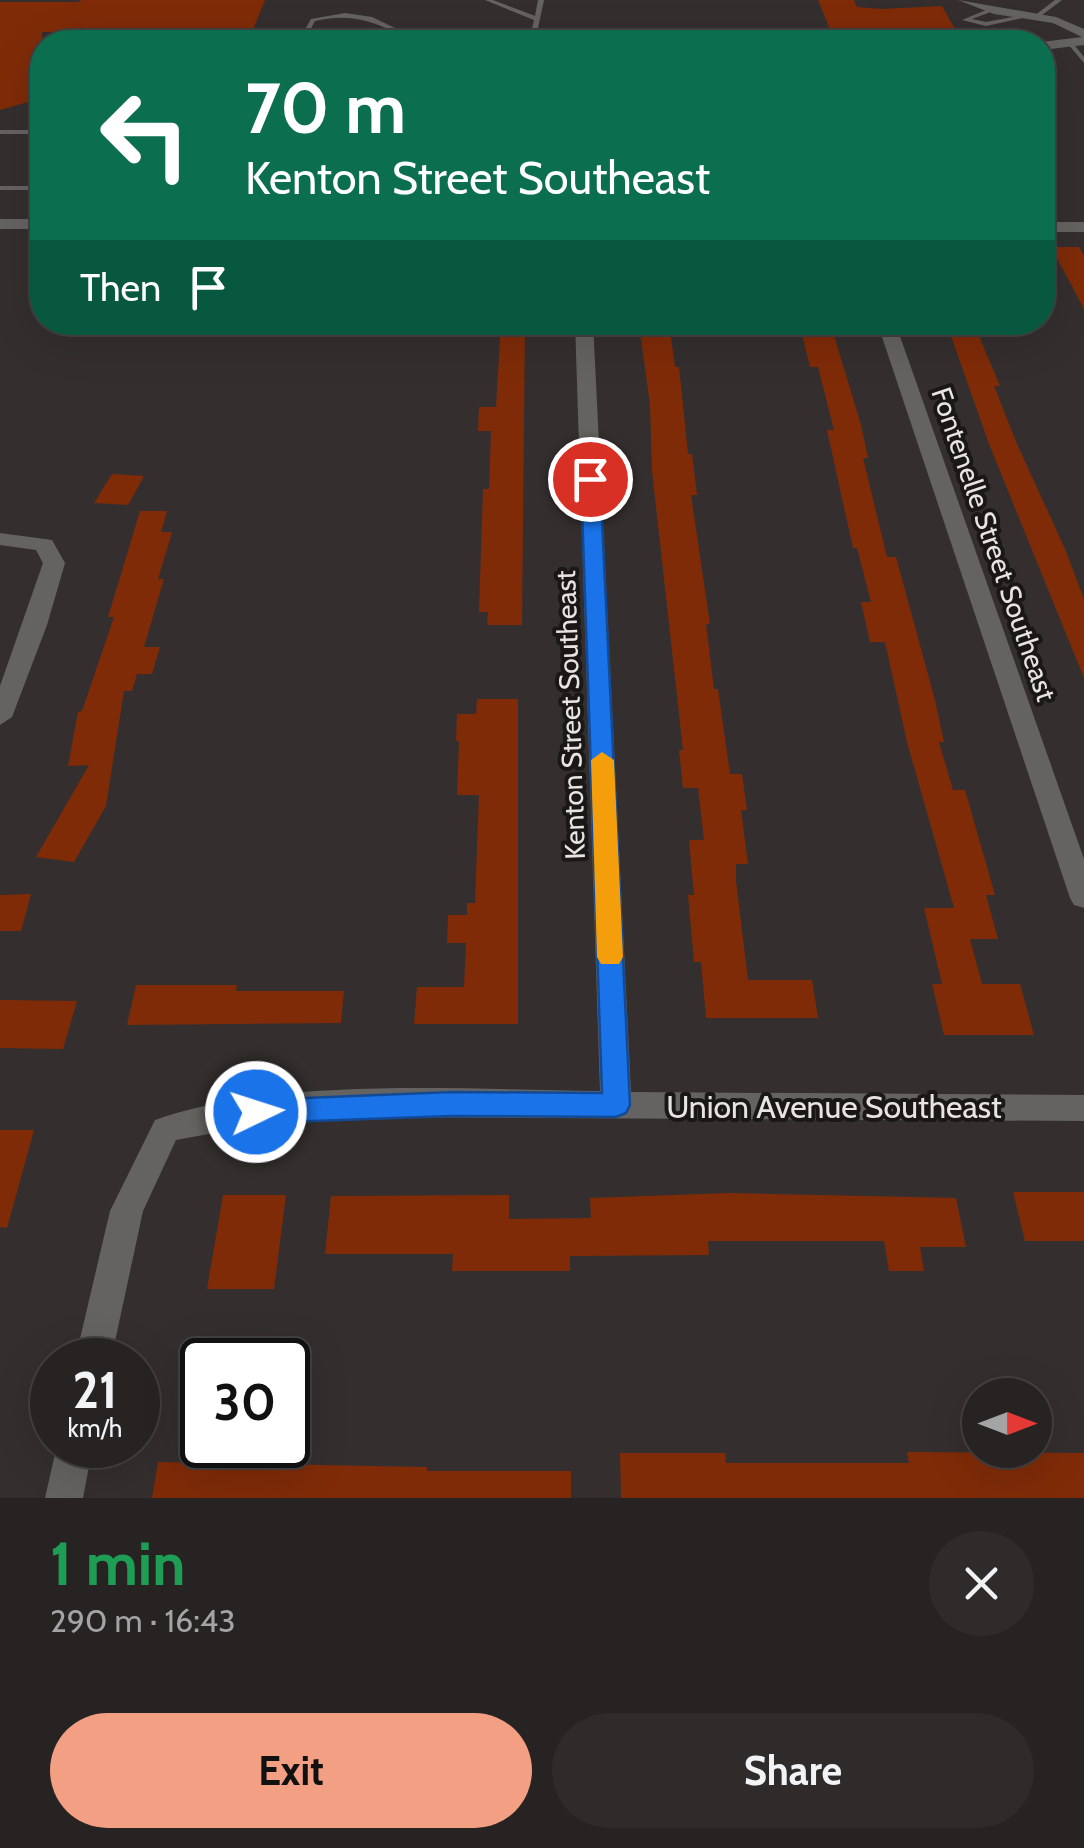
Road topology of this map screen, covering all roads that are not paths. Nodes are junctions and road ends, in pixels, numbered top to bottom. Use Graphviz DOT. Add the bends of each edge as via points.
graph roads {
  1 [pos="488,0"];
  2 [pos="541,0"];
  3 [pos="964,0"];
  4 [pos="1059,0"];
  5 [pos="991,10"];
  6 [pos="1032,17"];
  7 [pos="537,19"];
  8 [pos="308,30"];
  9 [pos="401,30"];
  10 [pos="535,30"];
  11 [pos="1084,37"];
  12 [pos="1068,42"];
  13 [pos="1055,44"];
  14 [pos="1084,62"];
  15 [pos="0,132"];
  16 [pos="30,132"];
  17 [pos="0,188"];
  18 [pos="30,188"];
  19 [pos="0,224"];
  20 [pos="30,224"];
  21 [pos="1055,227"];
  22 [pos="1084,227"];
  23 [pos="585,335"];
  24 [pos="890,335"];
  25 [pos="0,539"];
  26 [pos="0,717"];
  27 [pos="1084,898"];
  28 [pos="616,1105"];
  29 [pos="1084,1108"];
  30 [pos="98,1338"];
  31 [pos="70,1468"];
  32 [pos="64,1498"];
  1 -- 7 [label="lane"];
  2 -- 7 [label="lane"];
  3 -- 5 [label="street"];
  4 -- 6 [label="lane"];
  5 -- 6 [label="street"];
  5 -- 6 [label="lane" via="965,20"];
  6 -- 11 [label="street" via="1070,24"];
  7 -- 10 [label="lane"];
  8 -- 9 [label="lane" via="314,20 352,14"];
  11 -- 12 [label="street"];
  12 -- 13 [label="street"];
  12 -- 14 [label="lane"];
  15 -- 16 [label="lane"];
  17 -- 18 [label="lane"];
  19 -- 20 [label="street"];
  21 -- 22 [label="street"];
  23 -- 28 [label="street, Kenton Street Southeast"];
  24 -- 27 [label="street, Fontenelle Street Southeast"];
  25 -- 26 [label="street" via="44,546 54,563"];
  28 -- 29 [label="street, Union Avenue Southeast"];
  28 -- 30 [label="street, Union Avenue Southeast" via="293,1108 220,1115 166,1129 146,1157 127,1206"];
  31 -- 32 [label="street"];
}
